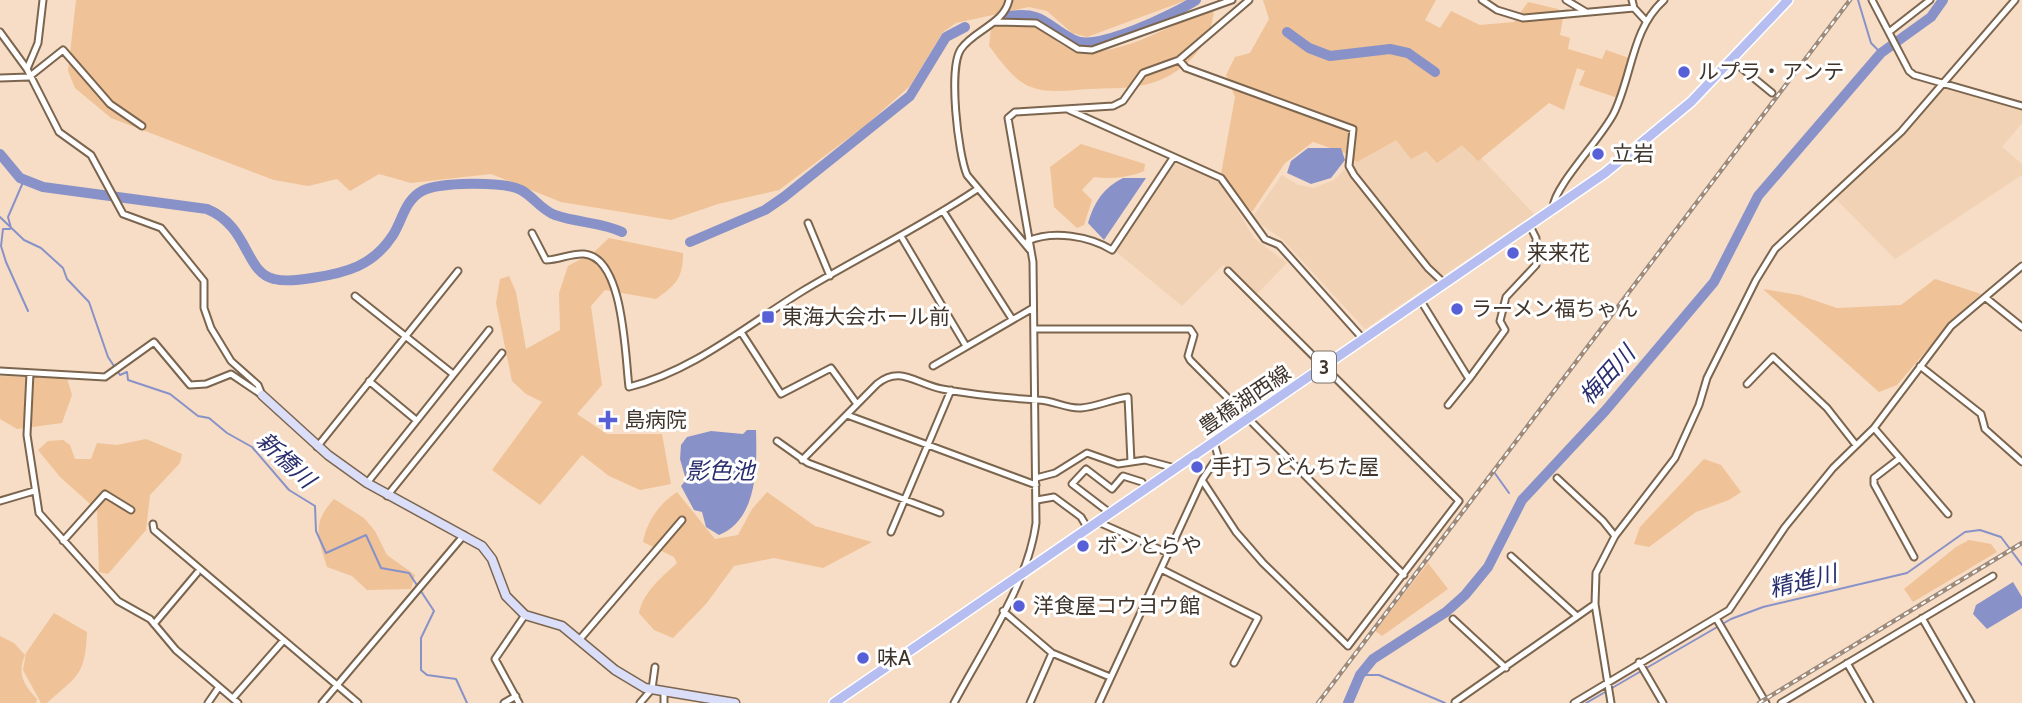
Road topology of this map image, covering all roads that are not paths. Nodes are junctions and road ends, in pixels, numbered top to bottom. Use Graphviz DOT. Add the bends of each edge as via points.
graph roads {
  1 [pos="43,0"];
  2 [pos="1009,0"];
  3 [pos="1232,0"];
  4 [pos="1249,0"];
  5 [pos="1482,0"];
  6 [pos="1566,0"];
  7 [pos="1632,0"];
  8 [pos="1664,0"];
  9 [pos="1788,0"];
  10 [pos="1872,0"];
  11 [pos="1930,0"];
  12 [pos="2015,0"];
  13 [pos="1634,8"];
  14 [pos="1586,12"];
  15 [pos="1646,21"];
  16 [pos="994,22"];
  17 [pos="0,32"];
  18 [pos="1889,34"];
  19 [pos="1179,60"];
  20 [pos="1733,61"];
  21 [pos="27,69"];
  22 [pos="29,77"];
  23 [pos="0,78"];
  24 [pos="1943,85"];
  25 [pos="1772,93"];
  26 [pos="2022,106"];
  27 [pos="1069,110"];
  28 [pos="142,126"];
  29 [pos="1173,158"];
  30 [pos="976,190"];
  31 [pos="943,211"];
  32 [pos="1552,211"];
  33 [pos="808,223"];
  34 [pos="1530,226"];
  35 [pos="531,233"];
  36 [pos="902,237"];
  37 [pos="1028,241"];
  38 [pos="1030,250"];
  39 [pos="2022,266"];
  40 [pos="458,271"];
  41 [pos="1228,271"];
  42 [pos="830,276"];
  43 [pos="1445,284"];
  44 [pos="355,296"];
  45 [pos="1986,298"];
  46 [pos="1421,301"];
  47 [pos="1033,308"];
  48 [pos="1012,319"];
  49 [pos="2022,327"];
  50 [pos="1034,329"];
  51 [pos="489,330"];
  52 [pos="741,332"];
  53 [pos="406,337"];
  54 [pos="1364,340"];
  55 [pos="966,346"];
  56 [pos="502,353"];
  57 [pos="933,366"];
  58 [pos="1920,366"];
  59 [pos="1323,368"];
  60 [pos="0,371"];
  61 [pos="30,373"];
  62 [pos="453,374"];
  63 [pos="1469,379"];
  64 [pos="369,381"];
  65 [pos="1747,384"];
  66 [pos="951,390"];
  67 [pos="262,395"];
  68 [pos="1034,400"];
  69 [pos="857,404"];
  70 [pos="1448,405"];
  71 [pos="848,415"];
  72 [pos="416,419"];
  73 [pos="1248,419"];
  74 [pos="1874,428"];
  75 [pos="777,441"];
  76 [pos="1214,442"];
  77 [pos="1856,445"];
  78 [pos="317,447"];
  79 [pos="928,447"];
  80 [pos="1900,458"];
  81 [pos="802,460"];
  82 [pos="2022,461"];
  83 [pos="1131,462"];
  84 [pos="1175,468"];
  85 [pos="1557,478"];
  86 [pos="1202,480"];
  87 [pos="1036,482"];
  88 [pos="367,483"];
  89 [pos="1146,489"];
  90 [pos="34,491"];
  91 [pos="387,496"];
  92 [pos="1037,500"];
  93 [pos="0,501"];
  94 [pos="906,501"];
  95 [pos="131,510"];
  96 [pos="940,513"];
  97 [pos="1110,513"];
  98 [pos="1948,514"];
  99 [pos="682,520"];
  100 [pos="1098,522"];
  101 [pos="153,524"];
  102 [pos="1088,529"];
  103 [pos="891,532"];
  104 [pos="464,535"];
  105 [pos="1615,536"];
  106 [pos="63,541"];
  107 [pos="1168,553"];
  108 [pos="1511,556"];
  109 [pos="1914,557"];
  110 [pos="1161,569"];
  111 [pos="197,573"];
  112 [pos="1404,575"];
  113 [pos="1993,576"];
  114 [pos="1021,578"];
  115 [pos="1595,604"];
  116 [pos="1003,611"];
  117 [pos="525,615"];
  118 [pos="1577,616"];
  119 [pos="1922,618"];
  120 [pos="1453,619"];
  121 [pos="1716,619"];
  122 [pos="154,624"];
  123 [pos="580,639"];
  124 [pos="283,641"];
  125 [pos="1052,653"];
  126 [pos="1234,663"];
  127 [pos="1640,663"];
  128 [pos="1847,663"];
  129 [pos="655,667"];
  130 [pos="1506,668"];
  131 [pos="1110,677"];
  132 [pos="1606,684"];
  133 [pos="337,686"];
  134 [pos="219,687"];
  135 [pos="652,689"];
  136 [pos="664,692"];
  137 [pos="516,696"];
  138 [pos="233,698"];
  139 [pos="1611,701"];
  140 [pos="208,703"];
  141 [pos="239,703"];
  142 [pos="322,703"];
  143 [pos="358,703"];
  144 [pos="504,703"];
  145 [pos="519,703"];
  146 [pos="640,703"];
  147 [pos="664,703"];
  148 [pos="734,703"];
  149 [pos="834,703"];
  150 [pos="954,703"];
  151 [pos="1030,703"];
  152 [pos="1100,703"];
  153 [pos="1458,703"];
  154 [pos="1574,703"];
  155 [pos="1663,703"];
  156 [pos="1766,703"];
  157 [pos="1781,703"];
  158 [pos="1870,703"];
  159 [pos="1971,703"];
  1 -- 21 [label="street" via="38,43"];
  2 -- 16 [label="street"];
  3 -- 16 [label="street" via="1092,50 1078,49 1036,23"];
  4 -- 19 [label="street"];
  5 -- 14 [label="street" via="1523,19"];
  6 -- 14 [label="street"];
  7 -- 13 [label="street"];
  8 -- 15 [label="street"];
  9 -- 20 [label="main road, 豊橋湖西線 / 3"];
  10 -- 18 [label="street"];
  11 -- 18 [label="street"];
  12 -- 24 [label="street"];
  13 -- 14 [label="street"];
  13 -- 15 [label="street"];
  15 -- 32 [label="street" via="1615,112 1554,195"];
  16 -- 30 [label="street" via="962,48 953,80 961,162"];
  17 -- 21 [label="street"];
  18 -- 24 [label="street" via="1909,71"];
  19 -- 27 [label="street" via="1143,73 1124,101 1113,106"];
  19 -- 43 [label="street" via="1186,68 1353,129 1349,166 1354,175"];
  20 -- 25 [label="street"];
  20 -- 32 [label="main road, 豊橋湖西線 / 3" via="1652,136"];
  21 -- 22 [label="street"];
  22 -- 23 [label="street"];
  22 -- 28 [label="street" via="63,50 110,104"];
  22 -- 67 [label="street" via="59,132 91,155 123,214 162,228 204,281 204,308 211,328 231,361 258,385"];
  24 -- 26 [label="street"];
  24 -- 105 [label="street" via="1901,132 1775,249 1728,333 1675,458"];
  27 -- 29 [label="street"];
  27 -- 37 [label="street" via="1015,112 1008,118"];
  29 -- 37 [label="street" via="1112,250 1092,241 1052,235"];
  29 -- 54 [label="street" via="1221,178 1265,239 1279,245"];
  30 -- 31 [label="street"];
  30 -- 38 [label="street"];
  31 -- 36 [label="street"];
  31 -- 48 [label="street"];
  32 -- 34 [label="main road, 豊橋湖西線 / 3"];
  33 -- 42 [label="street"];
  34 -- 43 [label="main road, 豊橋湖西線 / 3"];
  34 -- 63 [label="street" via="1536,238 1536,265 1506,297 1500,321 1505,330"];
  35 -- 52 [label="street" via="546,260 584,254 596,258 611,275 629,387 675,369"];
  36 -- 42 [label="street"];
  36 -- 55 [label="street"];
  37 -- 38 [label="street"];
  38 -- 47 [label="street"];
  39 -- 45 [label="street"];
  40 -- 53 [label="street"];
  41 -- 59 [label="street"];
  42 -- 52 [label="street"];
  43 -- 46 [label="main road, 豊橋湖西線 / 3"];
  44 -- 53 [label="street"];
  45 -- 49 [label="street"];
  45 -- 58 [label="street" via="1951,326"];
  46 -- 54 [label="main road, 豊橋湖西線 / 3"];
  46 -- 63 [label="street"];
  47 -- 48 [label="street"];
  47 -- 50 [label="street"];
  48 -- 55 [label="street"];
  50 -- 68 [label="street"];
  50 -- 73 [label="street" via="1190,329 1194,335 1190,360"];
  51 -- 62 [label="street"];
  52 -- 69 [label="street" via="781,394 831,368"];
  53 -- 62 [label="street"];
  53 -- 64 [label="street"];
  54 -- 59 [label="main road, 豊橋湖西線 / 3"];
  55 -- 57 [label="street"];
  56 -- 91 [label="street"];
  58 -- 74 [label="street"];
  58 -- 82 [label="street" via="1981,414 1985,429"];
  59 -- 73 [label="main road, 豊橋湖西線 / 3"];
  59 -- 112 [label="street" via="1459,501"];
  60 -- 61 [label="street"];
  61 -- 67 [label="street" via="106,377 154,342 190,384 206,384 231,374"];
  61 -- 90 [label="street" via="27,435"];
  62 -- 72 [label="street"];
  63 -- 70 [label="street"];
  64 -- 72 [label="street"];
  64 -- 78 [label="street"];
  65 -- 77 [label="street" via="1773,357 1827,408"];
  66 -- 68 [label="street"];
  66 -- 69 [label="street" via="898,374 886,376"];
  66 -- 79 [label="street"];
  67 -- 78 [label="street"];
  68 -- 83 [label="street" via="1081,408 1128,397"];
  68 -- 87 [label="street"];
  69 -- 71 [label="street"];
  71 -- 79 [label="street"];
  71 -- 81 [label="street"];
  72 -- 88 [label="street"];
  73 -- 76 [label="main road, 豊橋湖西線 / 3"];
  73 -- 112 [label="street"];
  74 -- 77 [label="street"];
  74 -- 80 [label="street"];
  75 -- 81 [label="street"];
  76 -- 84 [label="main road, 豊橋湖西線 / 3"];
  76 -- 86 [label="street" via="1218,456"];
  77 -- 121 [label="street" via="1785,527 1734,605"];
  78 -- 88 [label="street"];
  79 -- 87 [label="street"];
  79 -- 94 [label="street"];
  80 -- 98 [label="street"];
  80 -- 109 [label="street" via="1874,478 1874,484"];
  81 -- 94 [label="street"];
  83 -- 84 [label="street" via="1158,461"];
  83 -- 87 [label="street" via="1118,464 1087,453"];
  84 -- 89 [label="main road, 豊橋湖西線 / 3"];
  85 -- 105 [label="street"];
  86 -- 107 [label="street"];
  86 -- 112 [label="street" via="1262,563 1348,646"];
  87 -- 92 [label="street"];
  88 -- 91 [label="street"];
  89 -- 97 [label="main road, 豊橋湖西線 / 3"];
  89 -- 97 [label="street" via="1142,482 1123,476 1112,489 1086,469 1072,484"];
  90 -- 93 [label="street"];
  90 -- 106 [label="street" via="39,513"];
  91 -- 104 [label="street"];
  92 -- 102 [label="street" via="1054,497 1081,517"];
  92 -- 114 [label="street" via="1034,540"];
  94 -- 96 [label="street"];
  94 -- 103 [label="street"];
  95 -- 106 [label="street" via="106,494"];
  97 -- 100 [label="main road, 豊橋湖西線 / 3"];
  99 -- 123 [label="street"];
  100 -- 102 [label="main road, 豊橋湖西線 / 3"];
  100 -- 107 [label="street"];
  101 -- 124 [label="street" via="154,530"];
  102 -- 114 [label="main road, 豊橋湖西線 / 3"];
  104 -- 117 [label="street" via="492,559 506,596"];
  104 -- 133 [label="street"];
  105 -- 115 [label="street" via="1596,573"];
  106 -- 122 [label="street" via="118,601"];
  107 -- 110 [label="street"];
  108 -- 118 [label="street"];
  110 -- 126 [label="street" via="1258,618"];
  110 -- 131 [label="street"];
  111 -- 122 [label="street"];
  113 -- 119 [label="street"];
  114 -- 116 [label="street"];
  114 -- 149 [label="main road, 豊橋湖西線 / 3"];
  115 -- 118 [label="street"];
  115 -- 132 [label="street"];
  116 -- 125 [label="street"];
  116 -- 150 [label="street"];
  117 -- 123 [label="street" via="562,626"];
  117 -- 137 [label="street" via="495,659"];
  118 -- 130 [label="street"];
  119 -- 128 [label="street"];
  119 -- 159 [label="street"];
  120 -- 130 [label="street"];
  121 -- 127 [label="street"];
  121 -- 156 [label="street"];
  122 -- 134 [label="street"];
  123 -- 135 [label="street" via="615,670"];
  124 -- 133 [label="street"];
  124 -- 138 [label="street"];
  125 -- 131 [label="street"];
  125 -- 151 [label="street"];
  127 -- 132 [label="street"];
  127 -- 155 [label="street"];
  128 -- 157 [label="street"];
  128 -- 158 [label="street"];
  129 -- 135 [label="street"];
  130 -- 153 [label="street"];
  131 -- 152 [label="street"];
  132 -- 139 [label="street"];
  132 -- 154 [label="street"];
  133 -- 142 [label="street"];
  133 -- 143 [label="street"];
  134 -- 138 [label="street"];
  134 -- 140 [label="street"];
  135 -- 136 [label="street"];
  135 -- 146 [label="street"];
  136 -- 147 [label="street"];
  136 -- 148 [label="street"];
  137 -- 144 [label="street"];
  137 -- 145 [label="street"];
  138 -- 141 [label="street"];
}
